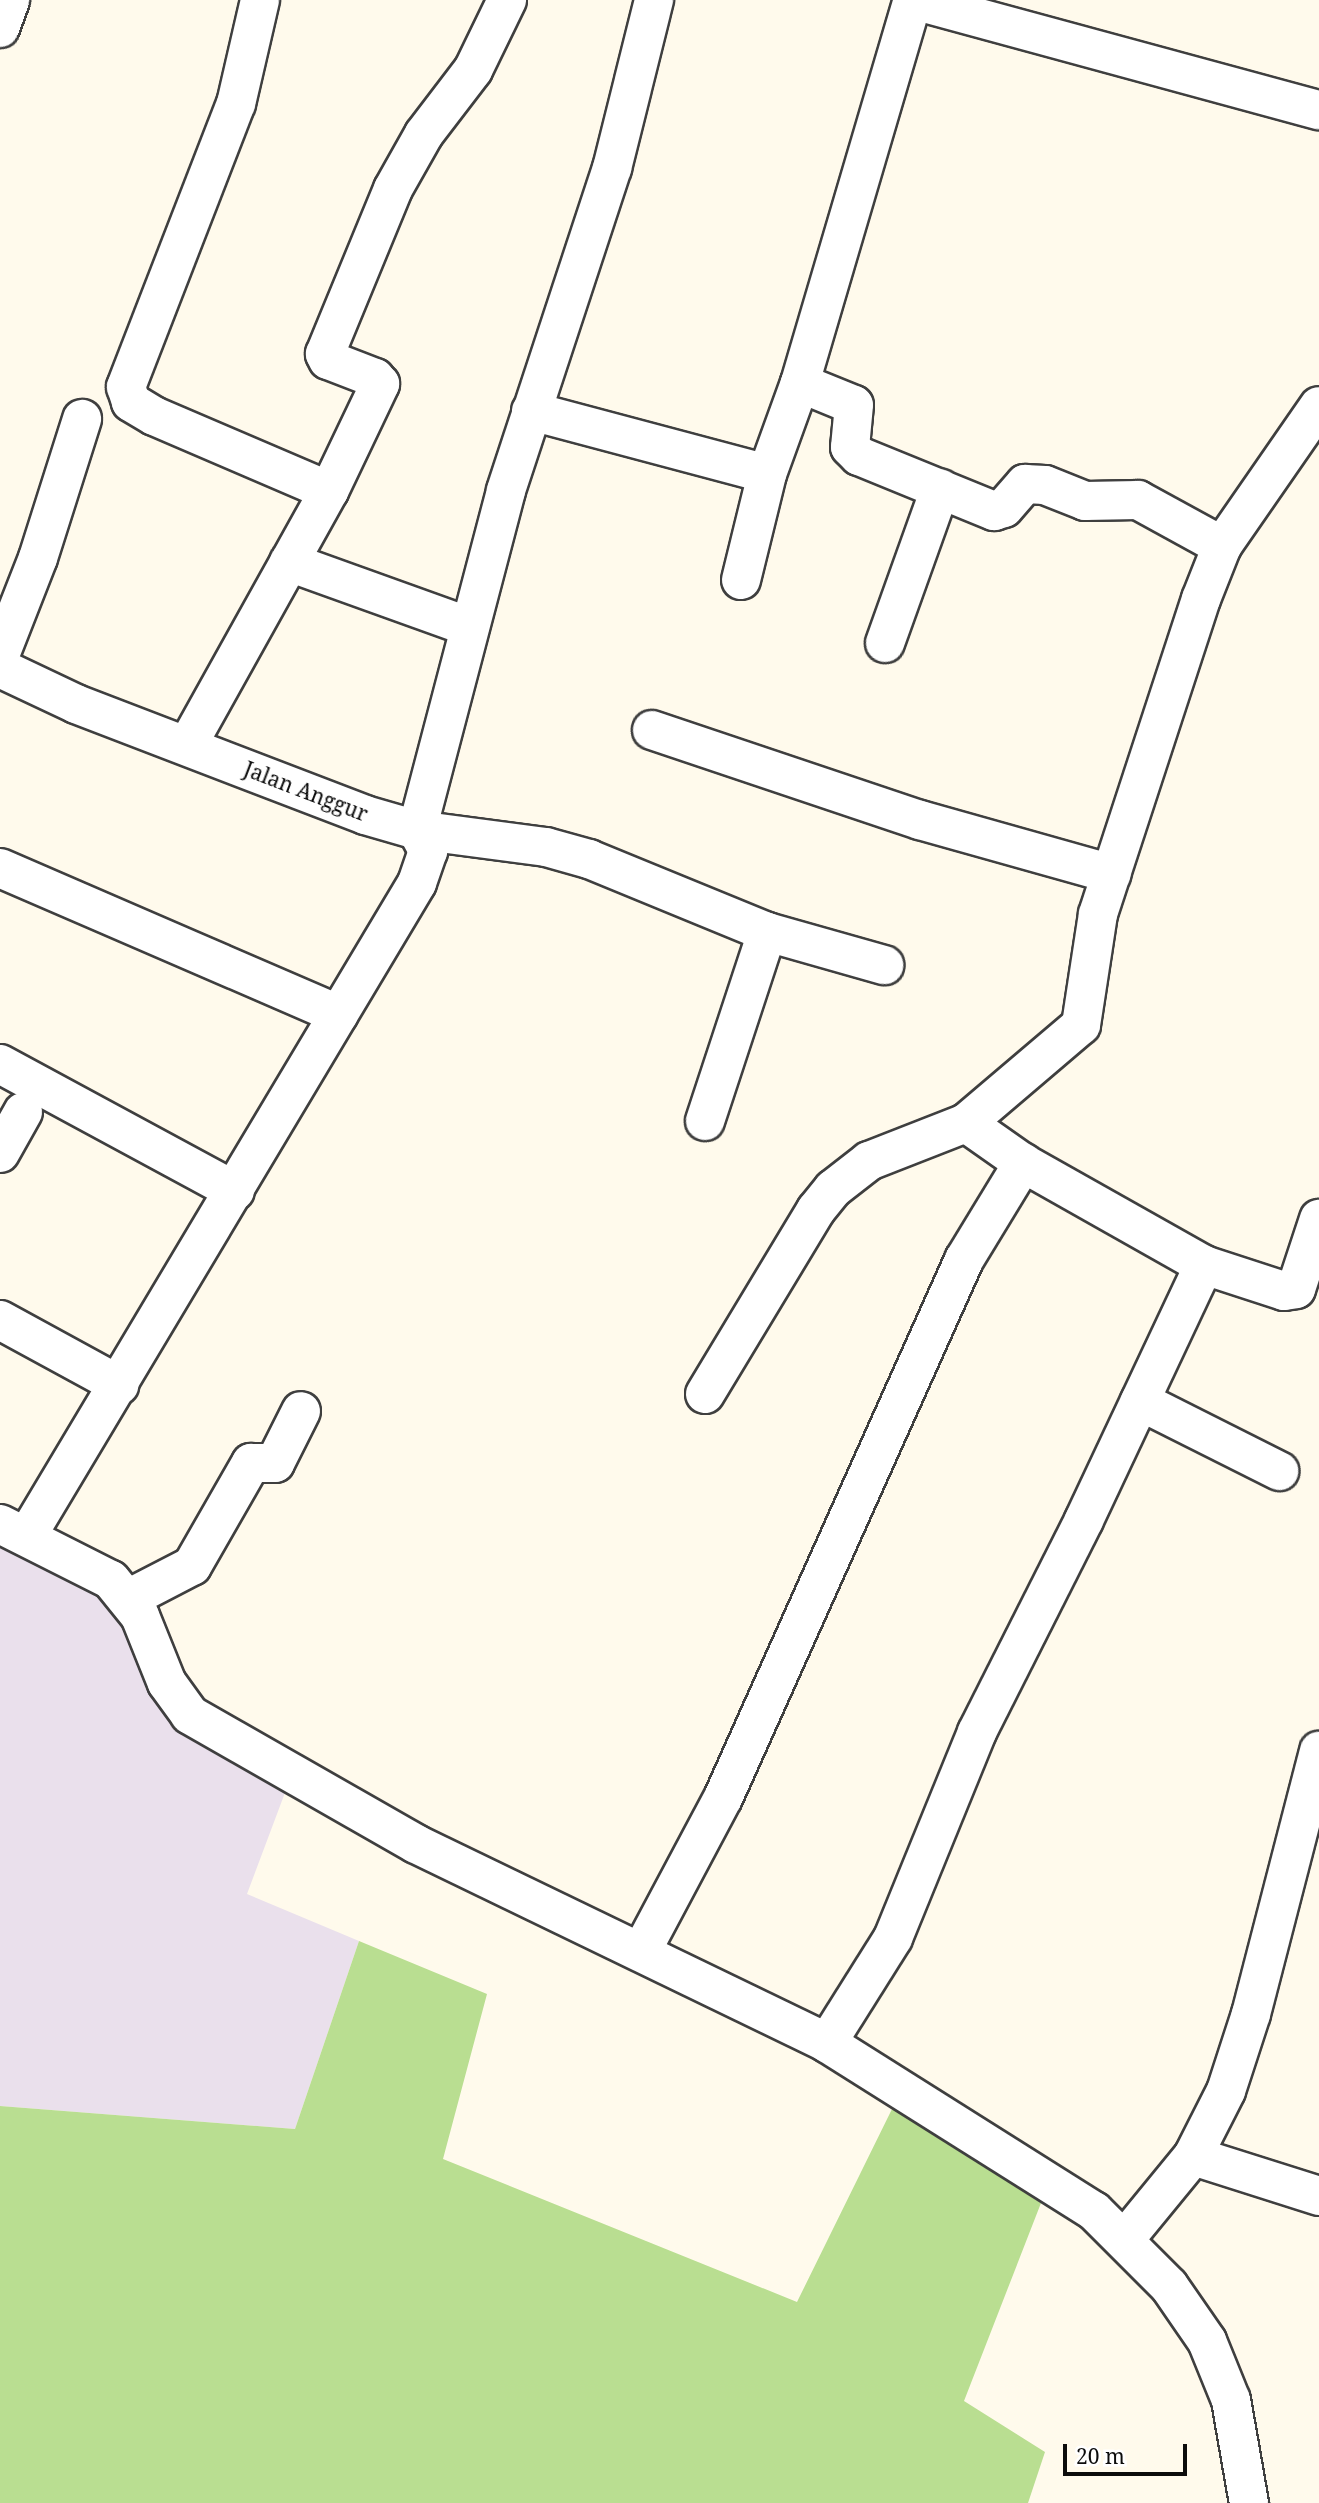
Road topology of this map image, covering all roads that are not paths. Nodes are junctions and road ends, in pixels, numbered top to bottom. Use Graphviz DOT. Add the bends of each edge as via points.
graph roads {
  1 [pos="10,0"];
  2 [pos="260,0"];
  3 [pos="508,0"];
  4 [pos="654,0"];
  5 [pos="913,0"];
  6 [pos="0,28"];
  7 [pos="1319,110"];
  8 [pos="800,383"];
  9 [pos="1319,406"];
  10 [pos="531,411"];
  11 [pos="82,419"];
  12 [pos="767,474"];
  13 [pos="940,489"];
  14 [pos="329,491"];
  15 [pos="1222,546"];
  16 [pos="289,562"];
  17 [pos="741,580"];
  18 [pos="470,627"];
  19 [pos="885,643"];
  20 [pos="0,655"];
  21 [pos="0,668"];
  22 [pos="652,730"];
  23 [pos="187,746"];
  24 [pos="417,830"];
  25 [pos="0,867"];
  26 [pos="1112,874"];
  27 [pos="767,932"];
  28 [pos="884,965"];
  29 [pos="338,1015"];
  30 [pos="0,1064"];
  31 [pos="23,1112"];
  32 [pos="705,1121"];
  33 [pos="966,1123"];
  34 [pos="0,1153"];
  35 [pos="1023,1163"];
  36 [pos="235,1191"];
  37 [pos="1319,1219"];
  38 [pos="1204,1265"];
  39 [pos="0,1320"];
  40 [pos="119,1385"];
  41 [pos="705,1394"];
  42 [pos="1140,1401"];
  43 [pos="301,1411"];
  44 [pos="1279,1471"];
  45 [pos="14,1530"];
  46 [pos="128,1600"];
  47 [pos="1319,1751"];
  48 [pos="641,1952"];
  49 [pos="827,2043"];
  50 [pos="1194,2156"];
  51 [pos="1319,2196"];
  52 [pos="1125,2239"];
  53 [pos="1249,2503"];
  1 -- 6 [label="street"];
  2 -- 14 [label="street" via="236,104 126,387 131,402 154,416"];
  3 -- 14 [label="street" via="473,69 424,134 393,189 325,354 328,360 380,384"];
  4 -- 10 [label="street" via="612,168"];
  5 -- 7 [label="street"];
  5 -- 8 [label="street"];
  8 -- 12 [label="street"];
  8 -- 13 [label="street" via="854,405 850,447 859,456"];
  9 -- 15 [label="street"];
  10 -- 12 [label="street"];
  10 -- 18 [label="street"];
  11 -- 20 [label="street" via="38,558"];
  12 -- 17 [label="street"];
  13 -- 15 [label="street" via="994,511 1004,508 1030,484 1085,501 1138,500"];
  13 -- 19 [label="street"];
  14 -- 16 [label="street"];
  15 -- 26 [label="street"];
  16 -- 18 [label="street"];
  16 -- 23 [label="street"];
  18 -- 24 [label="street"];
  21 -- 23 [label="street, Jalan Anggur" via="76,705"];
  22 -- 26 [label="street" via="920,820"];
  23 -- 24 [label="street, Jalan Anggur"];
  24 -- 27 [label="street, Jalan Anggur" via="546,847 589,859"];
  24 -- 29 [label="street" via="428,851 417,883"];
  25 -- 29 [label="street"];
  26 -- 33 [label="street" via="1098,914 1081,1025"];
  27 -- 28 [label="street, Jalan Anggur"];
  27 -- 32 [label="street"];
  29 -- 36 [label="street"];
  30 -- 36 [label="street"];
  31 -- 34 [label="street"];
  33 -- 35 [label="street"];
  33 -- 41 [label="street" via="869,1161 834,1189 816,1210"];
  35 -- 38 [label="street"];
  35 -- 48 [label="street" via="964,1260 723,1798"];
  36 -- 40 [label="street"];
  37 -- 38 [label="street" via="1296,1289 1284,1291"];
  38 -- 42 [label="street"];
  39 -- 40 [label="street"];
  40 -- 45 [label="street"];
  42 -- 44 [label="street"];
  42 -- 49 [label="street" via="977,1732 893,1938"];
  43 -- 46 [label="street" via="275,1463 251,1463 192,1566"];
  45 -- 46 [label="street" via="111,1580"];
  46 -- 48 [label="street" via="140,1616 167,1683 190,1715 416,1844"];
  47 -- 50 [label="street" via="1251,2014 1226,2091"];
  48 -- 49 [label="street"];
  49 -- 52 [label="street" via="1094,2211"];
  50 -- 51 [label="street"];
  50 -- 52 [label="street"];
  52 -- 53 [label="street" via="1169,2286 1207,2341 1231,2400"];
}
